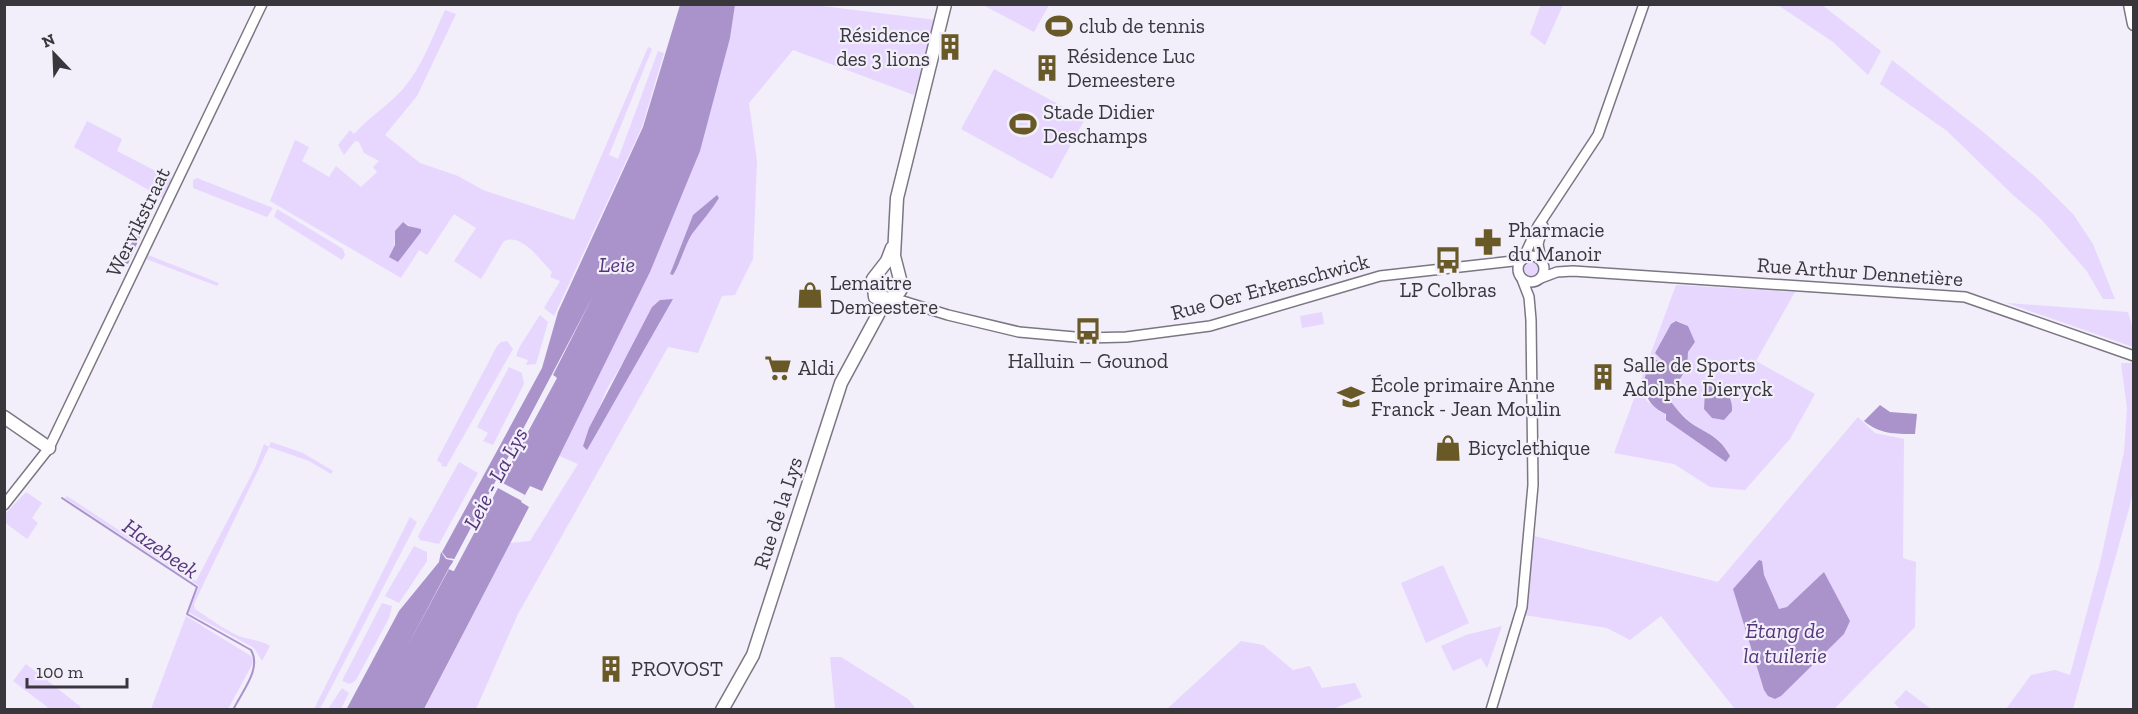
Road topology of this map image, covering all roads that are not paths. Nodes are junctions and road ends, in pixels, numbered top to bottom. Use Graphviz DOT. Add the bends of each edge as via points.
graph roads {
  1 [pos="262,4"];
  2 [pos="945,4"];
  3 [pos="1644,4"];
  4 [pos="2130,4"];
  5 [pos="2133,24"];
  6 [pos="1548,212"];
  7 [pos="895,238"];
  8 [pos="1522,260"];
  9 [pos="1541,261"];
  10 [pos="1484,266"];
  11 [pos="1573,271"];
  12 [pos="878,273"];
  13 [pos="1521,278"];
  14 [pos="1539,279"];
  15 [pos="900,280"];
  16 [pos="874,290"];
  17 [pos="891,298"];
  18 [pos="925,307"];
  19 [pos="1531,320"];
  20 [pos="870,328"];
  21 [pos="2133,356"];
  22 [pos="4,417"];
  23 [pos="46,451"];
  24 [pos="4,504"];
  25 [pos="1523,570"];
  26 [pos="722,710"];
  27 [pos="1486,710"];
  28 [pos="1491,710"];
  1 -- 23 [label="street, Wervikstraat"];
  2 -- 7 [label="main road" via="897,198"];
  3 -- 6 [label="street" via="1598,135"];
  4 -- 5 [label="main road"];
  6 -- 8 [label="street"];
  6 -- 9 [label="street" via="1538,244"];
  7 -- 12 [label="main road"];
  7 -- 15 [label="main road"];
  8 -- 9 [label="street" via="1532,256"];
  8 -- 10 [label="street, Rue Oer Erkenschwick"];
  8 -- 13 [label="street" via="1518,268"];
  9 -- 11 [label="street, Rue Arthur Dennetière"];
  9 -- 14 [label="street" via="1544,270"];
  10 -- 13 [label="street, Rue Oer Erkenschwick" via="1510,270"];
  10 -- 18 [label="street, Rue Oer Erkenschwick" via="1380,276 1217,324 1138,336 1086,338 1029,333"];
  11 -- 14 [label="street, Rue Arthur Dennetière" via="1554,272"];
  11 -- 21 [label="street, Rue Arthur Dennetière" via="1965,297"];
  12 -- 15 [label="main road" via="889,270"];
  12 -- 16 [label="main road" via="873,279"];
  13 -- 14 [label="street" via="1529,282"];
  13 -- 19 [label="street" via="1529,297"];
  14 -- 19 [label="street"];
  15 -- 17 [label="main road" via="900,292"];
  15 -- 18 [label="street, Rue Oer Erkenschwick" via="910,296"];
  16 -- 17 [label="main road" via="879,297"];
  16 -- 20 [label="main road, Rue de la Lys" via="876,307"];
  17 -- 18 [label="street, Rue Oer Erkenschwick"];
  17 -- 20 [label="main road, Rue de la Lys"];
  19 -- 25 [label="street" via="1533,475"];
  20 -- 26 [label="main road, Rue de la Lys" via="841,383 753,655"];
  22 -- 23 [label="main road"];
  23 -- 24 [label="street, Wervikstraat"];
  25 -- 27 [label="street" via="1513,621"];
  25 -- 28 [label="street" via="1521,612"];
}
